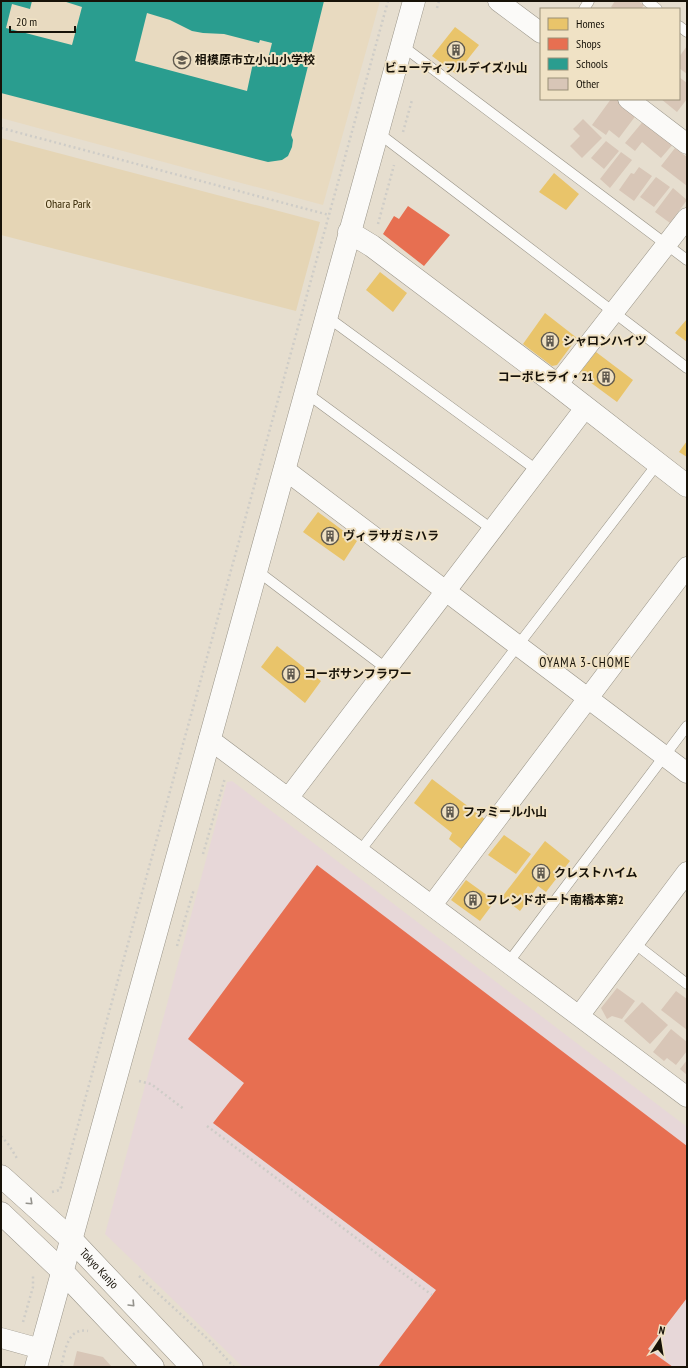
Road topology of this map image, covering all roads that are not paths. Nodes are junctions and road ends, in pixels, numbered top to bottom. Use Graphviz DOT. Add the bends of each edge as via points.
graph roads {
  1 [pos="414,1"];
  2 [pos="498,1"];
  3 [pos="647,1"];
  4 [pos="656,8"];
  5 [pos="540,32"];
  6 [pos="402,45"];
  7 [pos="629,100"];
  8 [pos="377,132"];
  9 [pos="687,144"];
  10 [pos="687,218"];
  11 [pos="349,232"];
  12 [pos="666,245"];
  13 [pos="687,260"];
  14 [pos="614,312"];
  15 [pos="326,316"];
  16 [pos="687,368"];
  17 [pos="557,385"];
  18 [pos="305,392"];
  19 [pos="586,408"];
  20 [pos="658,463"];
  21 [pos="284,469"];
  22 [pos="538,471"];
  23 [pos="687,486"];
  24 [pos="493,530"];
  25 [pos="687,567"];
  26 [pos="256,570"];
  27 [pos="446,591"];
  28 [pos="518,645"];
  29 [pos="387,669"];
  30 [pos="588,698"];
  31 [pos="687,726"];
  32 [pos="209,739"];
  33 [pos="663,756"];
  34 [pos="687,774"];
  35 [pos="289,797"];
  36 [pos="360,851"];
  37 [pos="686,875"];
  38 [pos="432,905"];
  39 [pos="634,943"];
  40 [pos="508,963"];
  41 [pos="687,984"];
  42 [pos="579,1016"];
  43 [pos="687,1098"];
  44 [pos="1,1175"];
  45 [pos="1,1213"];
  46 [pos="71,1239"];
  47 [pos="62,1270"];
  48 [pos="1,1338"];
  49 [pos="38,1358"];
  50 [pos="153,1367"];
  51 [pos="192,1367"];
  1 -- 6 [label="main road"];
  2 -- 5 [label="street"];
  3 -- 4 [label="lane"];
  6 -- 8 [label="main road"];
  6 -- 12 [label="lane"];
  7 -- 9 [label="street"];
  8 -- 11 [label="main road"];
  8 -- 14 [label="lane"];
  10 -- 12 [label="street"];
  11 -- 15 [label="main road"];
  11 -- 17 [label="main road"];
  12 -- 13 [label="lane"];
  12 -- 14 [label="street"];
  14 -- 16 [label="lane"];
  14 -- 17 [label="street"];
  15 -- 18 [label="main road"];
  15 -- 22 [label="lane"];
  17 -- 19 [label="main road"];
  18 -- 21 [label="main road"];
  18 -- 24 [label="lane"];
  19 -- 20 [label="main road"];
  19 -- 22 [label="street"];
  20 -- 23 [label="main road"];
  20 -- 28 [label="lane"];
  21 -- 26 [label="main road"];
  21 -- 27 [label="street"];
  22 -- 24 [label="street"];
  24 -- 27 [label="street"];
  25 -- 30 [label="street"];
  26 -- 29 [label="lane"];
  26 -- 32 [label="main road"];
  27 -- 28 [label="street"];
  27 -- 29 [label="street"];
  28 -- 30 [label="street"];
  28 -- 36 [label="lane"];
  29 -- 35 [label="street"];
  30 -- 33 [label="street"];
  30 -- 38 [label="street"];
  31 -- 33 [label="lane"];
  32 -- 35 [label="street"];
  32 -- 46 [label="main road"];
  33 -- 34 [label="street"];
  33 -- 40 [label="lane"];
  35 -- 36 [label="street"];
  36 -- 38 [label="street"];
  37 -- 39 [label="street"];
  38 -- 40 [label="street"];
  39 -- 41 [label="lane"];
  39 -- 42 [label="street"];
  40 -- 42 [label="street"];
  42 -- 43 [label="street"];
  44 -- 46 [label="main road, Tokyo Kanjo, one-way"];
  45 -- 47 [label="main road"];
  46 -- 47 [label="main road"];
  46 -- 51 [label="main road, Tokyo Kanjo, one-way"];
  47 -- 49 [label="main road"];
  47 -- 50 [label="main road"];
  48 -- 49 [label="street"];
}
